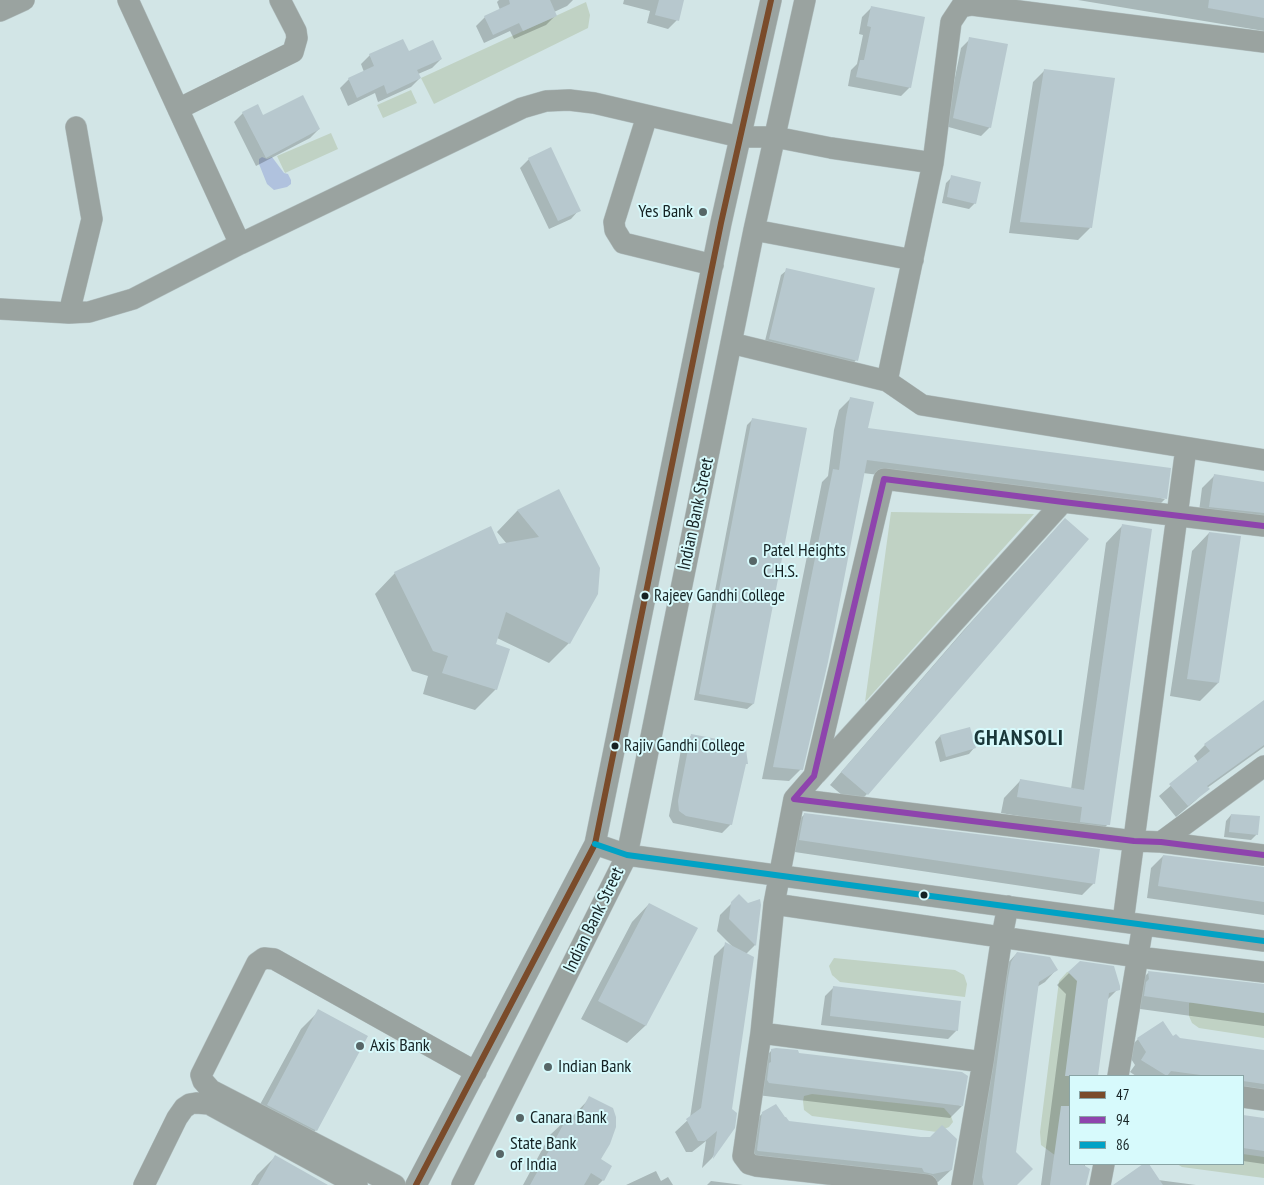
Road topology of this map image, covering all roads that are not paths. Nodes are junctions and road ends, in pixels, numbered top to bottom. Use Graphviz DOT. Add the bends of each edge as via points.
graph roads {
  1 [pos="24,0"];
  2 [pos="128,0"];
  3 [pos="280,0"];
  4 [pos="771,0"];
  5 [pos="805,0"];
  6 [pos="973,2"];
  7 [pos="0,11"];
  8 [pos="1264,42"];
  9 [pos="178,109"];
  10 [pos="647,116"];
  11 [pos="76,127"];
  12 [pos="740,137"];
  13 [pos="775,137"];
  14 [pos="933,163"];
  15 [pos="754,230"];
  16 [pos="240,244"];
  17 [pos="913,260"];
  18 [pos="713,265"];
  19 [pos="0,309"];
  20 [pos="68,313"];
  21 [pos="731,343"];
  22 [pos="887,381"];
  23 [pos="1186,448"];
  24 [pos="1264,460"];
  25 [pos="1063,502"];
  26 [pos="1177,515"];
  27 [pos="1264,526"];
  28 [pos="1264,766"];
  29 [pos="814,776"];
  30 [pos="794,800"];
  31 [pos="1134,841"];
  32 [pos="1161,842"];
  33 [pos="595,844"];
  34 [pos="627,855"];
  35 [pos="1264,855"];
  36 [pos="779,876"];
  37 [pos="774,904"];
  38 [pos="1008,906"];
  39 [pos="1133,923"];
  40 [pos="1002,936"];
  41 [pos="1264,941"];
  42 [pos="1138,956"];
  43 [pos="1264,972"];
  44 [pos="761,1034"];
  45 [pos="983,1062"];
  46 [pos="476,1072"];
  47 [pos="1118,1075"];
  48 [pos="1244,1097"];
  49 [pos="1264,1100"];
  50 [pos="1104,1165"];
  51 [pos="144,1185"];
  52 [pos="357,1185"];
  53 [pos="395,1185"];
  54 [pos="416,1185"];
  55 [pos="462,1185"];
  56 [pos="927,1185"];
  57 [pos="962,1185"];
  58 [pos="1100,1185"];
  1 -- 7 [label="street"];
  2 -- 9 [label="street"];
  3 -- 9 [label="street" via="296,31 293,52"];
  4 -- 12 [label="street, Indian Bank Street"];
  5 -- 13 [label="street, Indian Bank Street"];
  6 -- 8 [label="street"];
  6 -- 14 [label="street" via="961,8 950,22"];
  9 -- 16 [label="street"];
  10 -- 12 [label="street"];
  10 -- 16 [label="street" via="570,100 546,101 522,108"];
  10 -- 18 [label="street" via="614,222 615,230 623,243"];
  11 -- 20 [label="street" via="92,219"];
  12 -- 13 [label="street"];
  12 -- 18 [label="street, Indian Bank Street"];
  13 -- 14 [label="street"];
  13 -- 15 [label="street, Indian Bank Street"];
  14 -- 17 [label="street"];
  15 -- 17 [label="street"];
  15 -- 21 [label="street, Indian Bank Street"];
  16 -- 20 [label="street" via="133,299 89,312"];
  17 -- 22 [label="street"];
  18 -- 33 [label="street, Indian Bank Street"];
  19 -- 20 [label="street"];
  21 -- 22 [label="street"];
  21 -- 34 [label="street, Indian Bank Street"];
  22 -- 23 [label="street" via="922,405"];
  23 -- 24 [label="street"];
  23 -- 26 [label="street"];
  25 -- 26 [label="street"];
  25 -- 29 [label="street"];
  25 -- 29 [label="street" via="884,478"];
  26 -- 27 [label="street"];
  26 -- 31 [label="street"];
  28 -- 32 [label="street"];
  29 -- 30 [label="street"];
  30 -- 31 [label="street"];
  30 -- 36 [label="street"];
  31 -- 32 [label="street"];
  31 -- 39 [label="street"];
  32 -- 35 [label="street"];
  33 -- 34 [label="street"];
  33 -- 46 [label="street, Indian Bank Street"];
  34 -- 36 [label="street"];
  34 -- 55 [label="street, Indian Bank Street"];
  36 -- 37 [label="street"];
  36 -- 38 [label="street"];
  37 -- 40 [label="street"];
  37 -- 44 [label="street"];
  38 -- 39 [label="street"];
  38 -- 40 [label="street"];
  39 -- 41 [label="street"];
  39 -- 42 [label="street"];
  40 -- 42 [label="street"];
  40 -- 45 [label="street"];
  42 -- 43 [label="street"];
  42 -- 47 [label="street"];
  44 -- 45 [label="street"];
  44 -- 56 [label="street" via="743,1156 749,1164"];
  45 -- 57 [label="street"];
  46 -- 53 [label="street" via="274,959 264,958 257,963 201,1075 203,1081 211,1090"];
  46 -- 54 [label="street, Indian Bank Street"];
  48 -- 49 [label="street"];
  50 -- 58 [label="street"];
  51 -- 52 [label="street" via="177,1118 190,1104 209,1104"];
}
